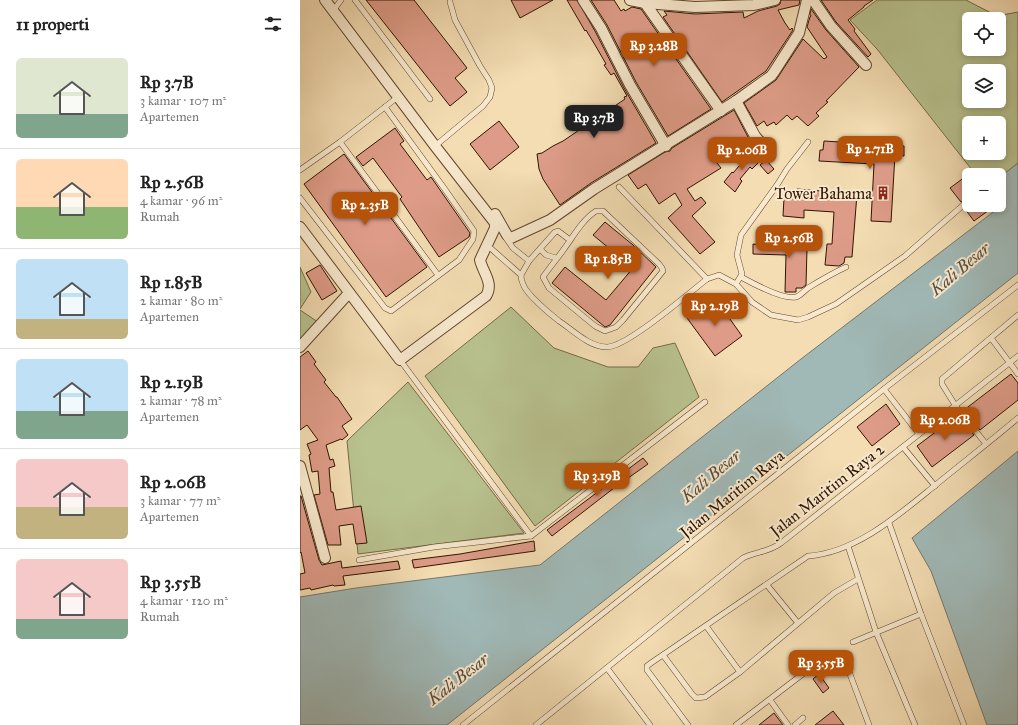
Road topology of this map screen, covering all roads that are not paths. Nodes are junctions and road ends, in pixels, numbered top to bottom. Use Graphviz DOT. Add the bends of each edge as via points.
graph roads {
  1 [pos="325,0"];
  2 [pos="342,0"];
  3 [pos="355,0"];
  4 [pos="583,0"];
  5 [pos="630,0"];
  6 [pos="775,0"];
  7 [pos="807,0"];
  8 [pos="813,0"];
  9 [pos="450,2"];
  10 [pos="645,3"];
  11 [pos="695,3"];
  12 [pos="333,11"];
  13 [pos="866,65"];
  14 [pos="399,96"];
  15 [pos="430,99"];
  16 [pos="736,101"];
  17 [pos="385,107"];
  18 [pos="721,111"];
  19 [pos="340,142"];
  20 [pos="808,142"];
  21 [pos="435,146"];
  22 [pos="666,146"];
  23 [pos="770,153"];
  24 [pos="300,170"];
  25 [pos="619,187"];
  26 [pos="300,198"];
  27 [pos="962,206"];
  28 [pos="484,209"];
  29 [pos="495,223"];
  30 [pos="300,227"];
  31 [pos="570,240"];
  32 [pos="487,245"];
  33 [pos="540,249"];
  34 [pos="556,258"];
  35 [pos="529,261"];
  36 [pos="846,267"];
  37 [pos="438,275"];
  38 [pos="521,275"];
  39 [pos="741,277"];
  40 [pos="707,279"];
  41 [pos="736,284"];
  42 [pos="1018,285"];
  43 [pos="349,293"];
  44 [pos="1018,316"];
  45 [pos="991,338"];
  46 [pos="300,348"];
  47 [pos="1018,356"];
  48 [pos="400,360"];
  49 [pos="1009,362"];
  50 [pos="1018,374"];
  51 [pos="884,389"];
  52 [pos="705,402"];
  53 [pos="955,405"];
  54 [pos="1018,418"];
  55 [pos="919,434"];
  56 [pos="986,444"];
  57 [pos="903,447"];
  58 [pos="300,466"];
  59 [pos="935,486"];
  60 [pos="889,523"];
  61 [pos="531,536"];
  62 [pos="848,546"];
  63 [pos="325,558"];
  64 [pos="360,560"];
  65 [pos="858,579"];
  66 [pos="767,585"];
  67 [pos="921,614"];
  68 [pos="798,623"];
  69 [pos="706,626"];
  70 [pos="876,632"];
  71 [pos="853,642"];
  72 [pos="663,655"];
  73 [pos="606,668"];
  74 [pos="740,672"];
  75 [pos="770,700"];
  76 [pos="803,718"];
  77 [pos="543,720"];
  78 [pos="463,725"];
  79 [pos="536,725"];
  80 [pos="547,725"];
  81 [pos="650,725"];
  82 [pos="688,725"];
  83 [pos="736,725"];
  84 [pos="788,725"];
  85 [pos="795,725"];
  86 [pos="869,725"];
  87 [pos="915,725"];
  88 [pos="964,725"];
  1 -- 12 [label="street"];
  2 -- 12 [label="lane"];
  3 -- 15 [label="lane"];
  4 -- 22 [label="street"];
  5 -- 10 [label="street"];
  6 -- 11 [label="street" via="754,5"];
  7 -- 16 [label="street" via="799,33 774,72"];
  8 -- 13 [label="street" via="831,26"];
  9 -- 21 [label="lane" via="455,20 490,80 492,88 490,97 483,106"];
  10 -- 11 [label="street"];
  10 -- 18 [label="street"];
  12 -- 14 [label="street"];
  14 -- 17 [label="lane"];
  14 -- 21 [label="street"];
  16 -- 18 [label="street"];
  16 -- 23 [label="street" via="755,136"];
  17 -- 19 [label="lane"];
  17 -- 37 [label="lane" via="474,231 474,239 459,260"];
  18 -- 22 [label="street"];
  19 -- 24 [label="lane"];
  19 -- 37 [label="lane"];
  20 -- 39 [label="lane" via="741,235 737,255"];
  21 -- 28 [label="street"];
  22 -- 28 [label="street" via="594,189 550,220 511,238 497,216"];
  25 -- 40 [label="lane"];
  26 -- 37 [label="lane" via="385,308 391,312"];
  27 -- 41 [label="lane" via="906,256 836,304 808,317 798,320 771,315 752,302"];
  28 -- 29 [label="street"];
  29 -- 32 [label="street"];
  29 -- 35 [label="lane" via="513,248"];
  30 -- 43 [label="street"];
  31 -- 33 [label="lane" via="558,231"];
  31 -- 34 [label="lane"];
  31 -- 34 [label="lane" via="591,214 603,211 659,264 663,271 616,327 605,331 595,326 549,288 543,277"];
  32 -- 38 [label="lane"];
  32 -- 48 [label="street" via="480,260 490,290 486,296"];
  33 -- 34 [label="lane" via="546,255"];
  33 -- 35 [label="lane"];
  35 -- 38 [label="lane"];
  36 -- 39 [label="lane" via="806,289 797,297 761,288"];
  38 -- 40 [label="lane" via="523,286 555,318 590,342 606,347 617,345 633,336"];
  39 -- 41 [label="lane"];
  40 -- 41 [label="lane" via="719,275"];
  42 -- 51 [label="lane, Jalan Maritim Raya"];
  43 -- 46 [label="street"];
  43 -- 48 [label="street"];
  44 -- 45 [label="lane"];
  45 -- 49 [label="lane"];
  45 -- 53 [label="lane" via="942,379 942,384"];
  47 -- 49 [label="lane, Jalan Maritim Raya 2"];
  48 -- 61 [label="lane"];
  49 -- 50 [label="lane"];
  49 -- 53 [label="lane, Jalan Maritim Raya 2"];
  51 -- 55 [label="lane"];
  51 -- 78 [label="lane, Jalan Maritim Raya"];
  52 -- 61 [label="lane"];
  53 -- 55 [label="lane, Jalan Maritim Raya 2"];
  53 -- 56 [label="lane"];
  54 -- 56 [label="lane"];
  55 -- 57 [label="lane, Jalan Maritim Raya 2"];
  56 -- 59 [label="lane"];
  57 -- 59 [label="lane"];
  57 -- 73 [label="lane, Jalan Maritim Raya 2" via="781,543 772,549 743,558"];
  58 -- 63 [label="street"];
  59 -- 60 [label="lane"];
  60 -- 62 [label="lane"];
  60 -- 67 [label="lane"];
  61 -- 64 [label="lane" via="434,547"];
  62 -- 65 [label="lane"];
  62 -- 66 [label="lane" via="822,555 808,556"];
  65 -- 68 [label="lane" via="834,593"];
  65 -- 70 [label="lane"];
  66 -- 68 [label="lane"];
  66 -- 69 [label="lane"];
  67 -- 70 [label="lane"];
  67 -- 88 [label="lane"];
  68 -- 74 [label="lane"];
  69 -- 72 [label="lane"];
  69 -- 74 [label="lane"];
  70 -- 71 [label="lane"];
  70 -- 87 [label="lane"];
  72 -- 74 [label="lane" via="696,698 705,698"];
  72 -- 82 [label="lane" via="647,666 647,670"];
  73 -- 77 [label="lane, Jalan Maritim Raya 2"];
  73 -- 81 [label="lane"];
  75 -- 83 [label="lane"];
  75 -- 84 [label="lane"];
  75 -- 86 [label="lane" via="825,657 832,654 840,655 845,661"];
  76 -- 85 [label="lane"];
  77 -- 79 [label="lane, Jalan Maritim Raya 2"];
  77 -- 80 [label="lane"];
}
